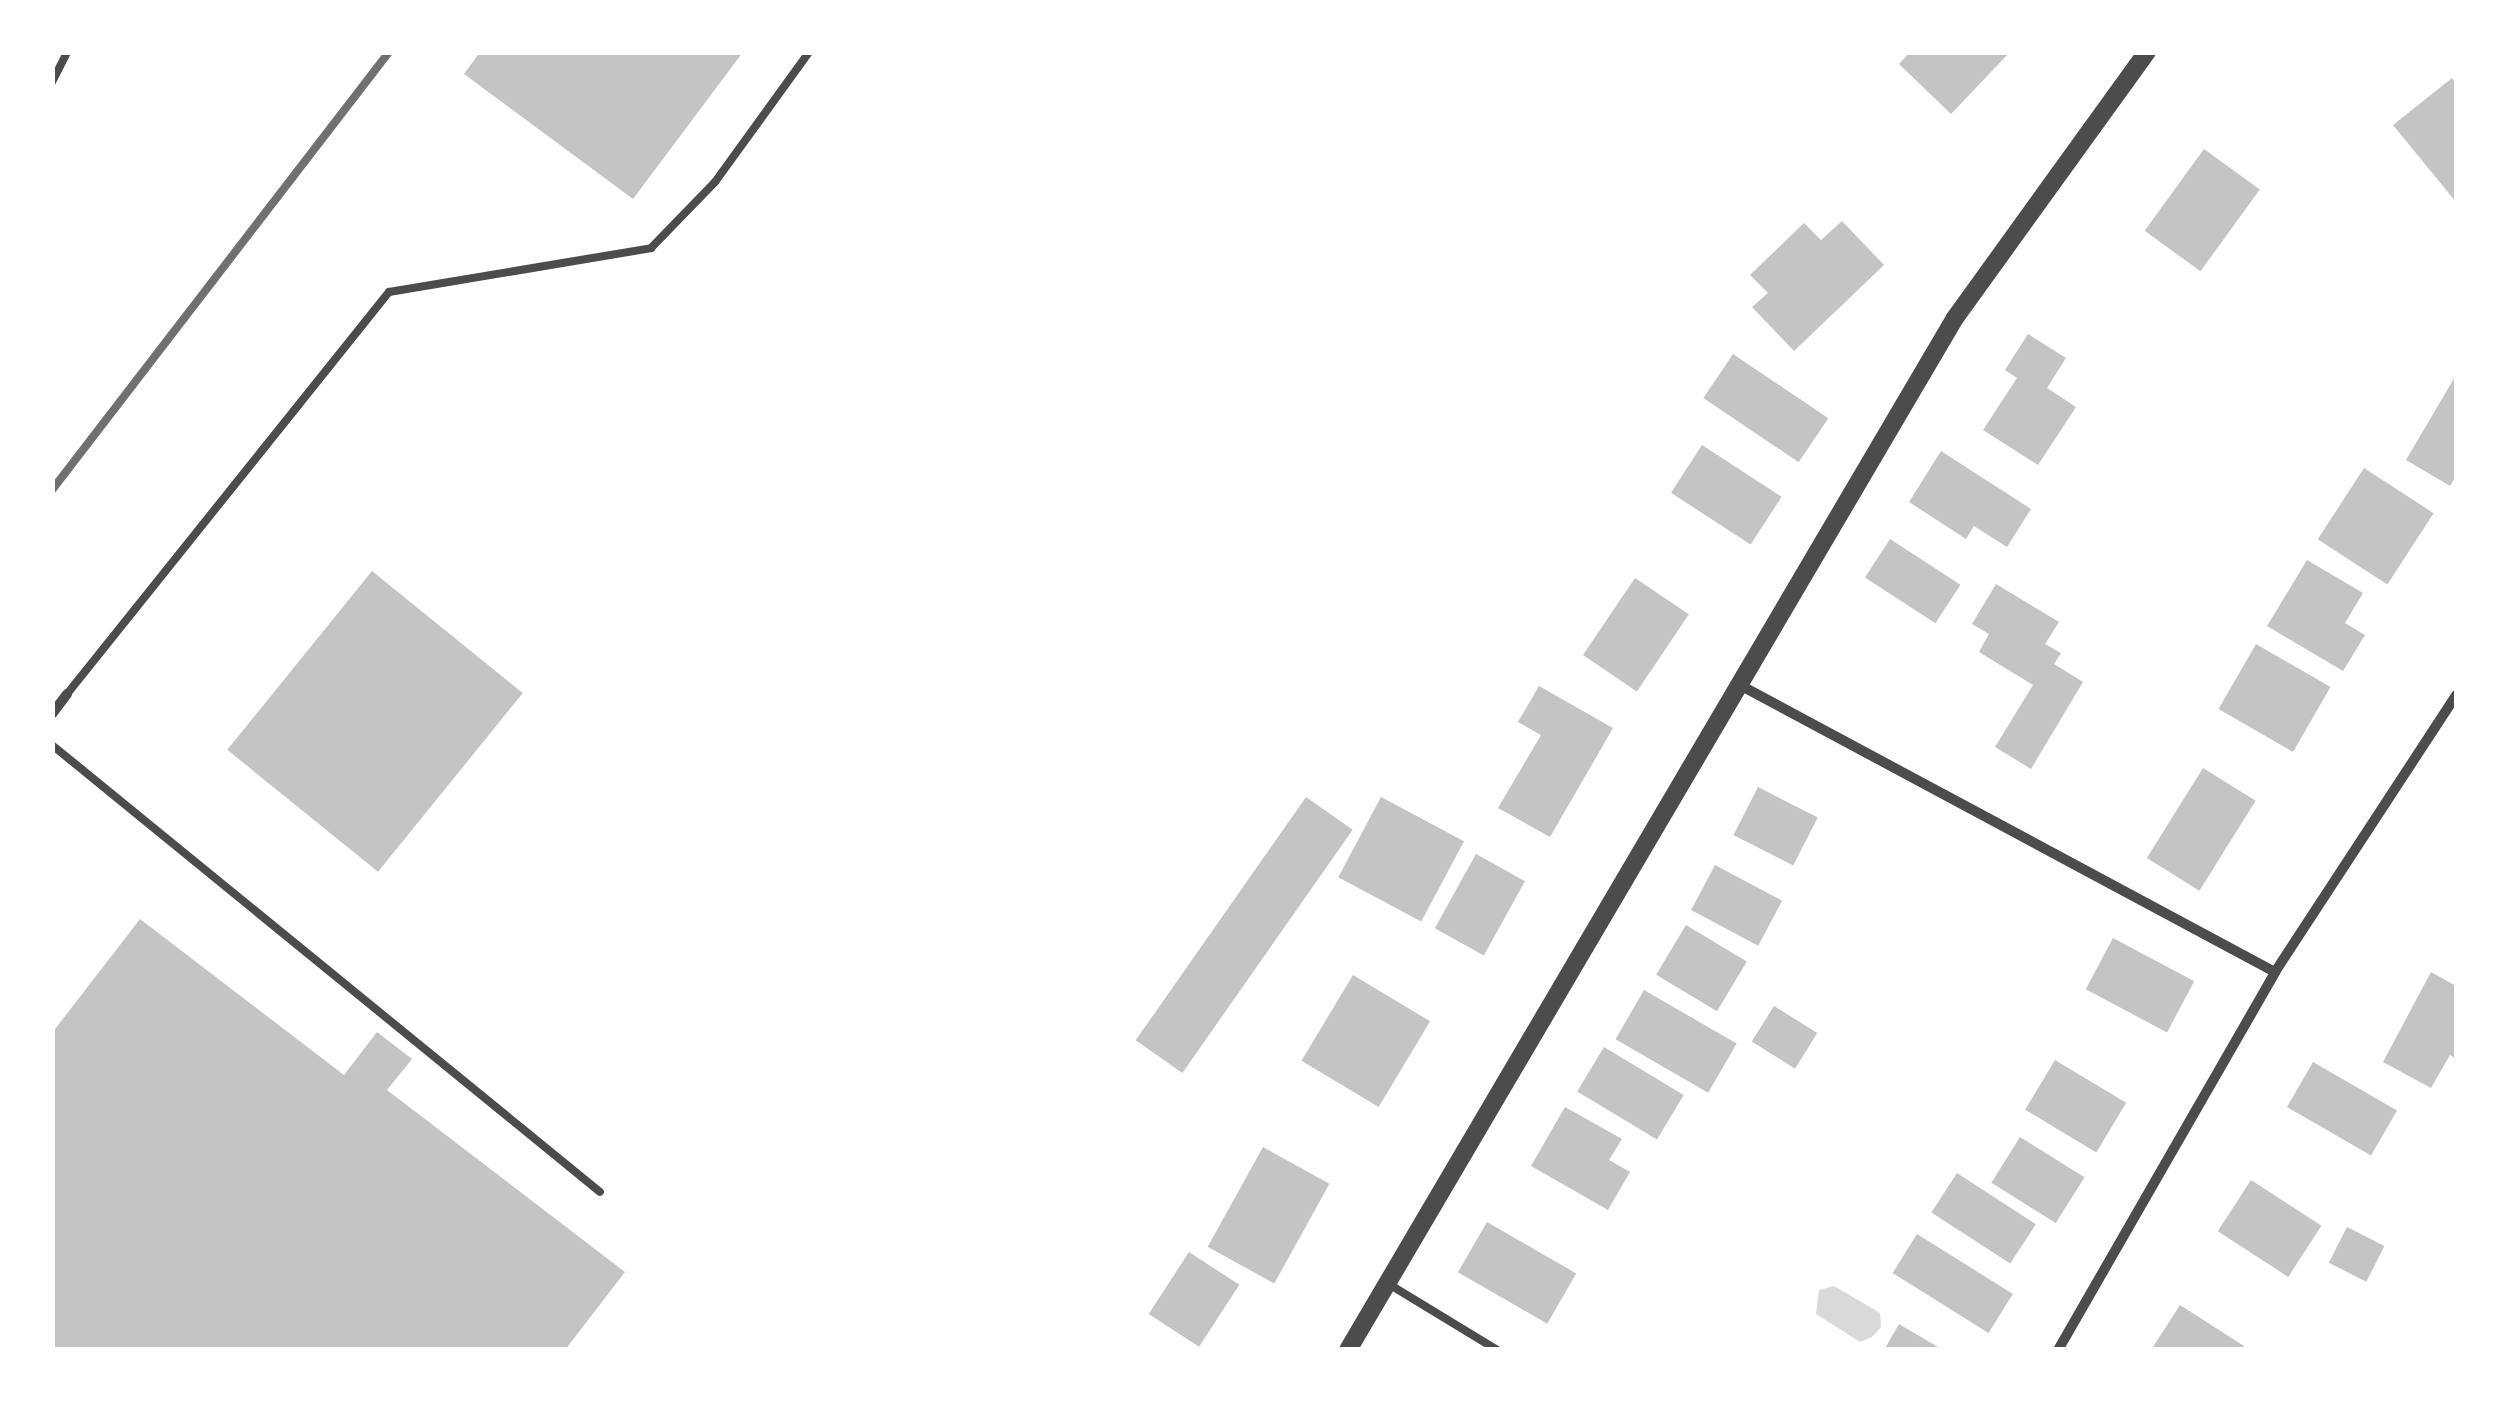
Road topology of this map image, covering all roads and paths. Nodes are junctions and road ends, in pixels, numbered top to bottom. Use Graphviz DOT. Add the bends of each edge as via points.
graph roads {
  1 [pos="67,52"];
  2 [pos="809,52"];
  3 [pos="2147,52"];
  4 [pos="52,82"];
  5 [pos="1735,682"];
  6 [pos="67,694"];
  7 [pos="2456,695"];
  8 [pos="52,714"];
  9 [pos="52,745"];
  10 [pos="2275,972"];
  11 [pos="600,1192"];
  12 [pos="1388,1283"];
  13 [pos="1348,1350"];
  14 [pos="1497,1350"];
  15 [pos="2058,1350"];
  1 -- 4 [label="lane"];
  2 -- 6 [label="lane" via="715,182 651,248 389,292"];
  3 -- 5 [label="street" via="1955,318"];
  5 -- 10 [label="street"];
  5 -- 12 [label="street"];
  6 -- 8 [label="street"];
  7 -- 10 [label="street"];
  9 -- 11 [label="lane"];
  10 -- 15 [label="street"];
  12 -- 13 [label="street"];
  12 -- 14 [label="lane"];
}
